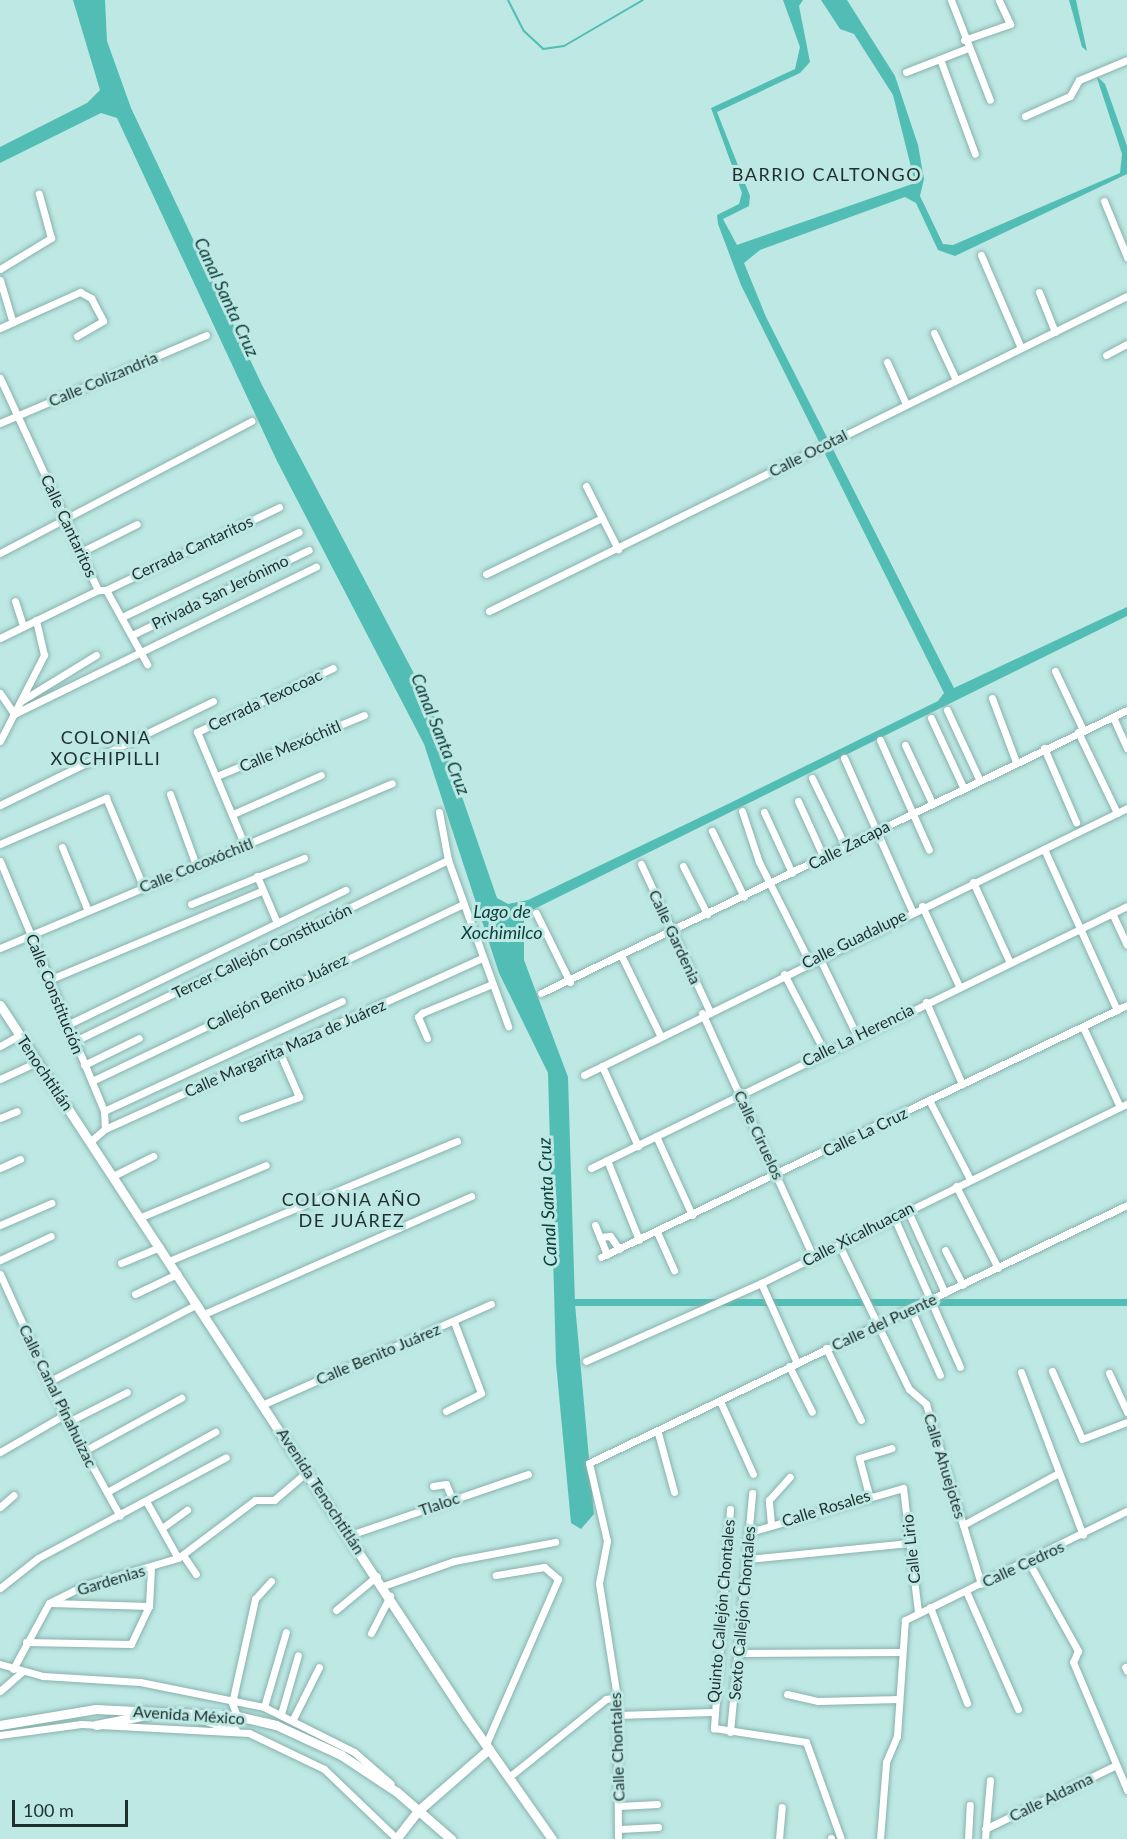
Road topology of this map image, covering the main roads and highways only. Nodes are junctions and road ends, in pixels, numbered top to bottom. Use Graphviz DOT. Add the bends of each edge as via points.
graph roads {
  1 [pos="0,1005"];
  2 [pos="91,1141"];
  3 [pos="149,1713"];
  4 [pos="189,1714"];
  5 [pos="0,1725"];
  6 [pos="96,1725"];
  7 [pos="235,1730"];
  8 [pos="487,1747"];
  9 [pos="419,1810"];
  10 [pos="396,1839"];
  11 [pos="451,1839"];
  12 [pos="552,1839"];
  1 -- 2 [label="main road, Tenochtitlán"];
  2 -- 8 [label="main road, Avenida Tenochtitlán"];
  3 -- 4 [label="main road, Avenida México"];
  3 -- 5 [label="main road, Avenida México" via="81,1710"];
  3 -- 6 [label="main road"];
  4 -- 7 [label="main road"];
  4 -- 9 [label="main road, Avenida México" via="237,1716 320,1743 398,1792"];
  8 -- 9 [label="main road"];
  8 -- 12 [label="main road, Avenida Tenochtitlán"];
  9 -- 10 [label="main road"];
  9 -- 11 [label="main road, Avenida México"];
}
